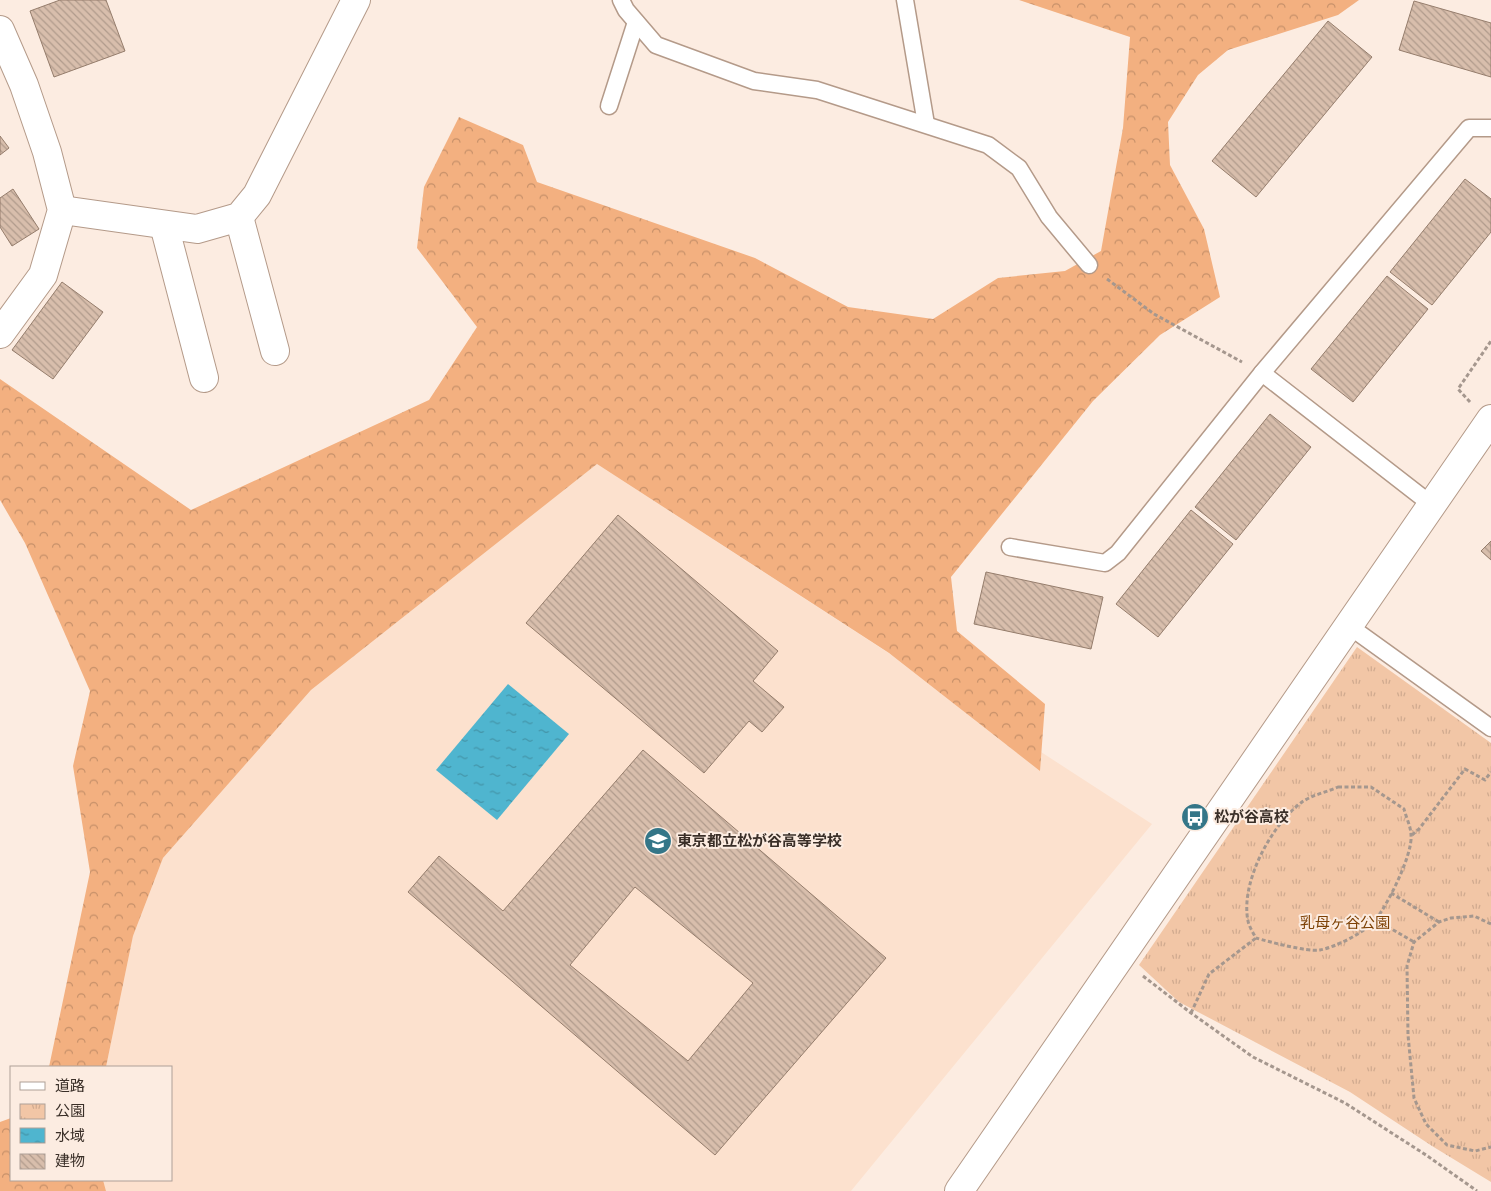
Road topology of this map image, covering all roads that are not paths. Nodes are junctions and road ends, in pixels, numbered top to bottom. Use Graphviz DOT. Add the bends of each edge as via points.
graph roads {
  1 [pos="356,0"];
  2 [pos="621,0"];
  3 [pos="905,0"];
  4 [pos="636,22"];
  5 [pos="3,44"];
  6 [pos="609,106"];
  7 [pos="926,124"];
  8 [pos="1491,128"];
  9 [pos="62,210"];
  10 [pos="239,217"];
  11 [pos="164,225"];
  12 [pos="1089,265"];
  13 [pos="0,334"];
  14 [pos="275,351"];
  15 [pos="1262,373"];
  16 [pos="204,378"];
  17 [pos="1491,420"];
  18 [pos="1432,504"];
  19 [pos="1010,547"];
  20 [pos="1349,626"];
  21 [pos="1491,728"];
  22 [pos="959,1191"];
  1 -- 10 [label="street" via="258,195"];
  2 -- 4 [label="lane"];
  3 -- 7 [label="lane"];
  4 -- 6 [label="lane"];
  4 -- 7 [label="lane" via="656,45 754,81 817,90"];
  5 -- 9 [label="street" via="24,85 47,152"];
  7 -- 12 [label="lane" via="988,145 1019,168 1049,217"];
  8 -- 15 [label="lane" via="1469,128"];
  9 -- 11 [label="street"];
  9 -- 13 [label="street" via="44,275"];
  10 -- 11 [label="street" via="197,229"];
  10 -- 14 [label="street"];
  11 -- 16 [label="street"];
  15 -- 18 [label="lane"];
  15 -- 19 [label="lane" via="1118,553 1106,563"];
  17 -- 18 [label="street"];
  18 -- 20 [label="street"];
  20 -- 21 [label="lane"];
  20 -- 22 [label="street"];
}
